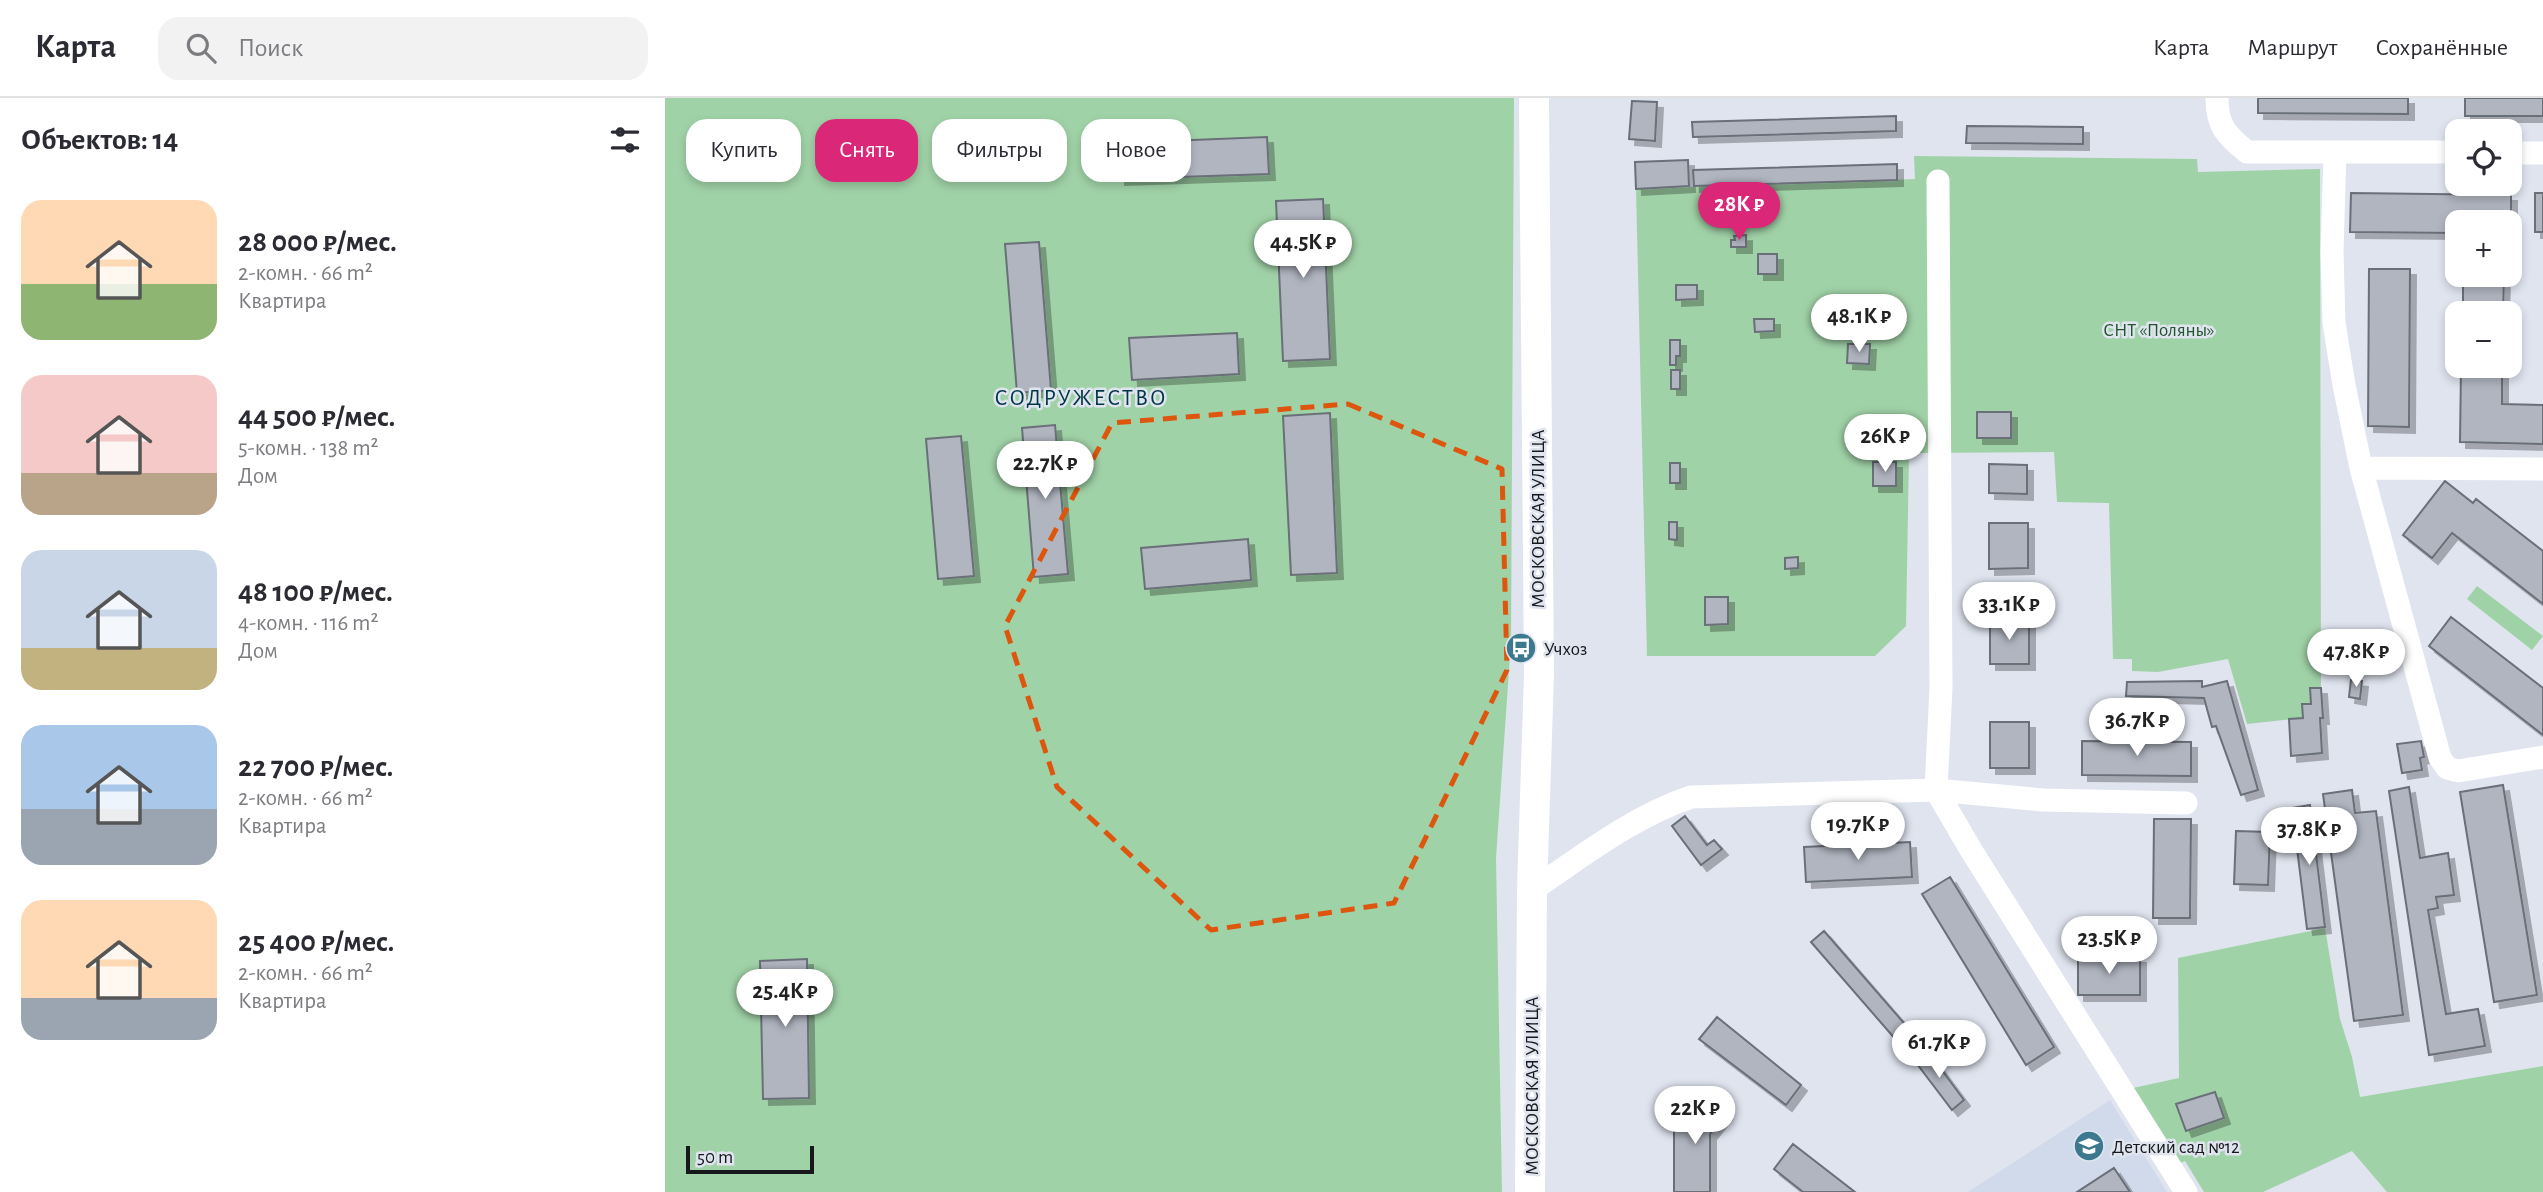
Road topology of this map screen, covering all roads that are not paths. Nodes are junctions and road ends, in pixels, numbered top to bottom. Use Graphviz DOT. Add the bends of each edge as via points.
graph roads {
  1 [pos="1534,98"];
  2 [pos="2217,98"];
  3 [pos="2335,152"];
  4 [pos="2445,152"];
  5 [pos="2522,153"];
  6 [pos="2543,153"];
  7 [pos="1938,181"];
  8 [pos="2361,468"];
  9 [pos="2543,469"];
  10 [pos="2543,757"];
  11 [pos="1936,790"];
  12 [pos="2186,803"];
  13 [pos="1532,890"];
  14 [pos="1531,1192"];
  15 [pos="2186,1192"];
  1 -- 13 [label="main road, МОСКОВСКАЯ УЛИЦА" via="1539,674"];
  2 -- 3 [label="street" via="2217,114 2227,136 2247,152"];
  3 -- 4 [label="street"];
  3 -- 8 [label="street" via="2334,323"];
  5 -- 6 [label="street"];
  7 -- 11 [label="street" via="1941,688"];
  8 -- 9 [label="street"];
  8 -- 10 [label="street" via="2440,758 2447,768 2458,771"];
  11 -- 12 [label="street" via="2043,800"];
  11 -- 13 [label="street" via="1691,797 1639,820"];
  11 -- 15 [label="street"];
  13 -- 14 [label="main road, МОСКОВСКАЯ УЛИЦА"];
}
